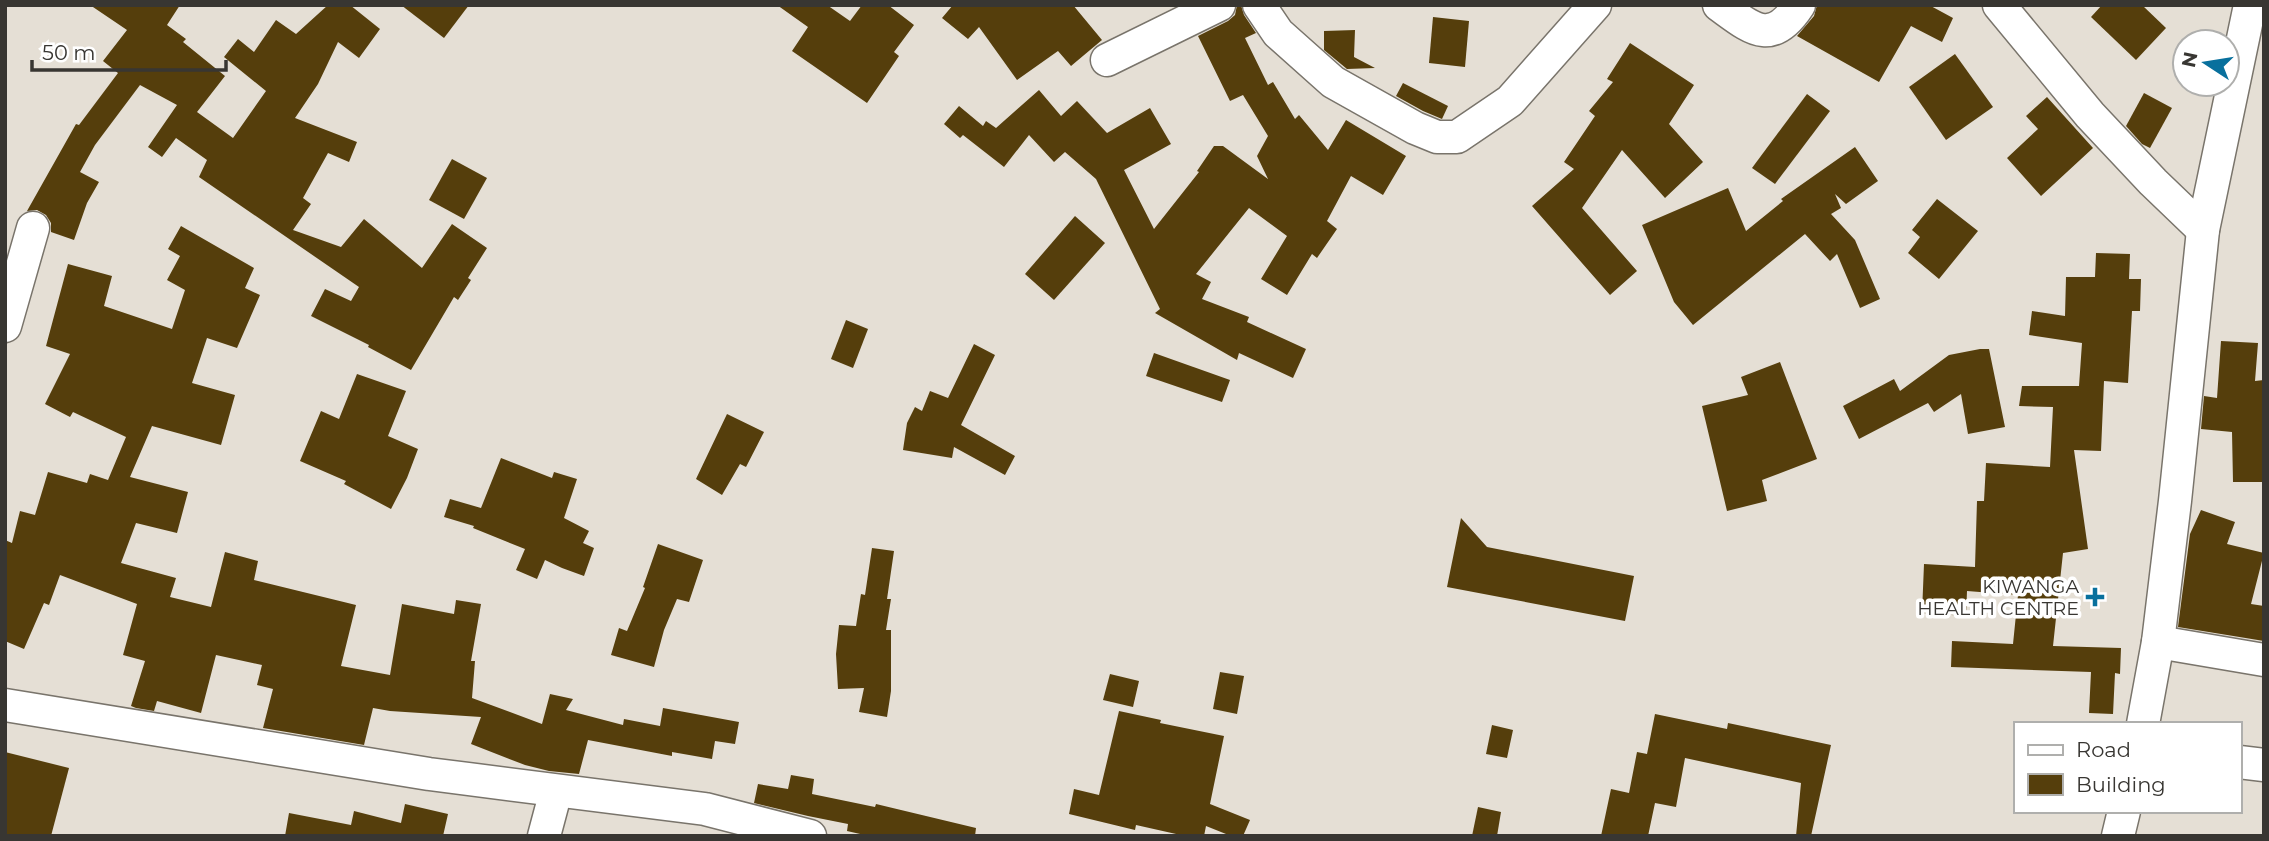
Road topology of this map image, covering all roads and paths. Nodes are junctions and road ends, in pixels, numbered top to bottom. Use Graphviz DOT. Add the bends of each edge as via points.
graph roads {
  1 [pos="1219,5"];
  2 [pos="1259,5"];
  3 [pos="1595,5"];
  4 [pos="1719,5"];
  5 [pos="1799,5"];
  6 [pos="1999,5"];
  7 [pos="2250,5"];
  8 [pos="1107,60"];
  9 [pos="33,228"];
  10 [pos="2203,230"];
  11 [pos="5,326"];
  12 [pos="2158,642"];
  13 [pos="2264,660"];
  14 [pos="5,705"];
  15 [pos="2143,722"];
  16 [pos="2241,762"];
  17 [pos="2264,765"];
  18 [pos="556,791"];
  19 [pos="2124,813"];
  20 [pos="544,836"];
  21 [pos="810,836"];
  22 [pos="2118,836"];
  1 -- 8 [label="street"];
  2 -- 3 [label="street" via="1278,33 1333,82 1437,137 1457,137 1510,101"];
  4 -- 5 [label="street" via="1752,29 1770,31 1789,21"];
  6 -- 10 [label="street" via="2090,115"];
  7 -- 10 [label="street"];
  9 -- 11 [label="street"];
  10 -- 12 [label="street"];
  12 -- 13 [label="street"];
  12 -- 15 [label="street"];
  14 -- 18 [label="street"];
  16 -- 17 [label="street"];
  18 -- 20 [label="street"];
  18 -- 21 [label="street" via="705,809"];
  19 -- 22 [label="street"];
}
